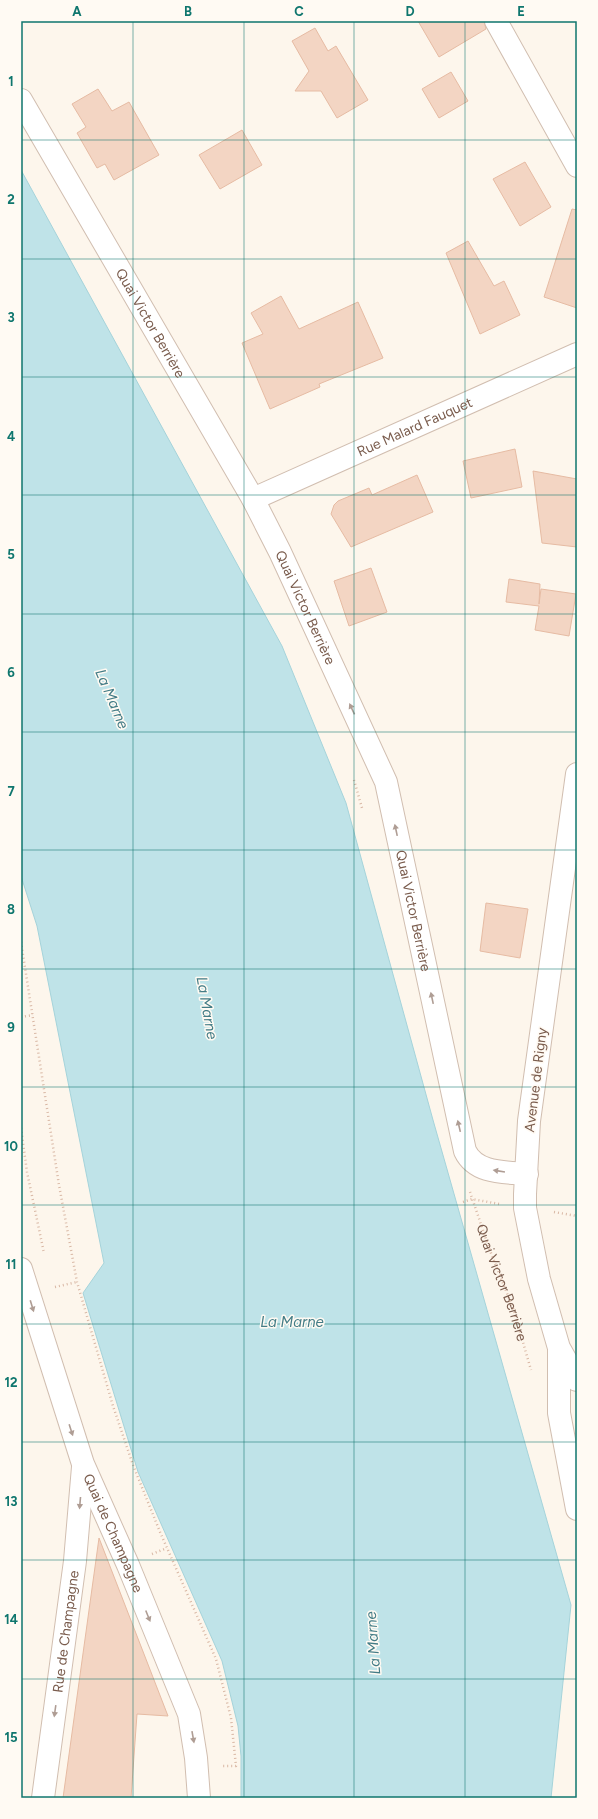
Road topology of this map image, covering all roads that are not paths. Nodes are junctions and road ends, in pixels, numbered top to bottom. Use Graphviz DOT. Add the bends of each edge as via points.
graph roads {
  1 [pos="496,21"];
  2 [pos="21,100"];
  3 [pos="577,166"];
  4 [pos="577,354"];
  5 [pos="253,499"];
  6 [pos="577,774"];
  7 [pos="574,816"];
  8 [pos="527,1174"];
  9 [pos="21,1269"];
  10 [pos="560,1348"];
  11 [pos="577,1380"];
  12 [pos="83,1464"];
  13 [pos="577,1508"];
  14 [pos="44,1798"];
  15 [pos="199,1798"];
  1 -- 3 [label="street"];
  2 -- 5 [label="street, Quai Victor Berrière"];
  4 -- 5 [label="street, Rue Malard Fauquet"];
  8 -- 5 [label="street, Quai Victor Berrière, one-way" via="486,1169 472,1162 465,1151 386,782"];
  6 -- 7 [label="street, Avenue de Rigny"];
  7 -- 8 [label="street, Avenue de Rigny" via="529,1122"];
  8 -- 10 [label="street, Avenue de Rigny" via="525,1208 534,1262"];
  9 -- 12 [label="street, Quai de Champagne, one-way"];
  10 -- 11 [label="street, Avenue de Rigny"];
  10 -- 13 [label="street" via="561,1421"];
  12 -- 14 [label="street, Rue de Champagne, one-way" via="75,1561"];
  12 -- 15 [label="street, Quai de Champagne, one-way" via="128,1565 189,1714"];
}
